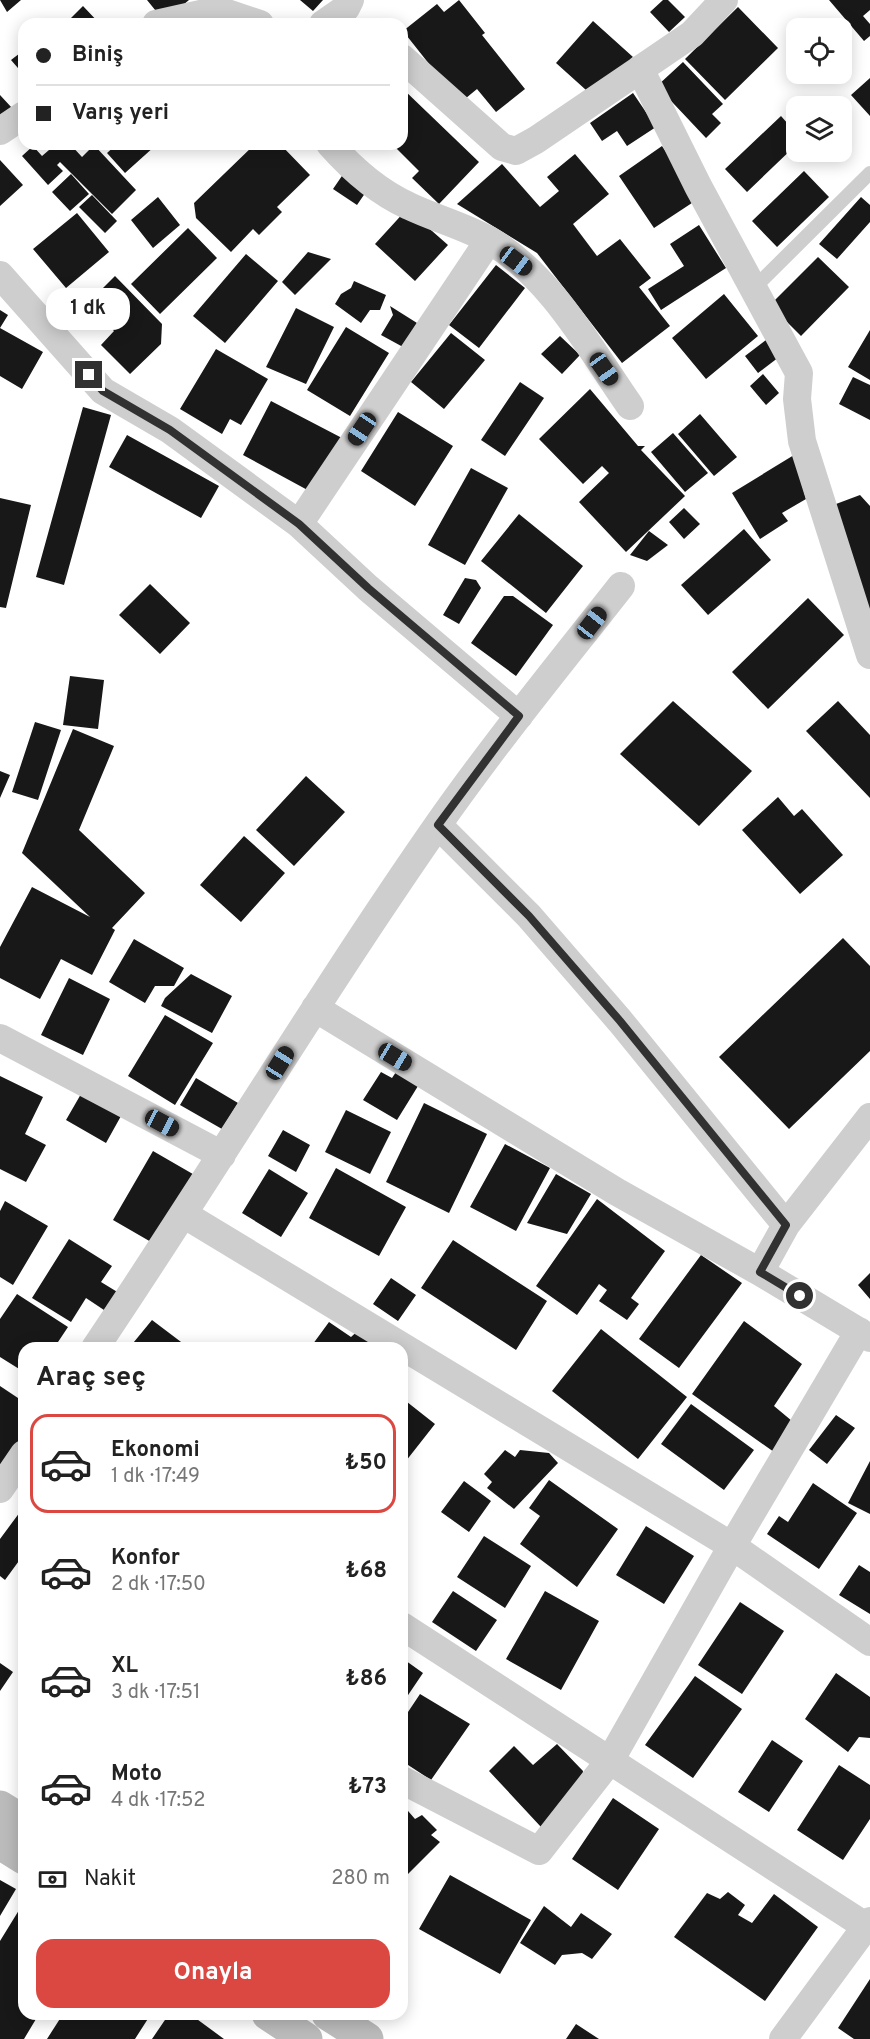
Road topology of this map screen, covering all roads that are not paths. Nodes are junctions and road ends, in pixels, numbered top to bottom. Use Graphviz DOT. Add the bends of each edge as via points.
graph roads {
  1 [pos="724,0"];
  2 [pos="183,18"];
  3 [pos="242,18"];
  4 [pos="408,63"];
  5 [pos="640,69"];
  6 [pos="18,119"];
  7 [pos="0,131"];
  8 [pos="335,150"];
  9 [pos="870,173"];
  10 [pos="489,240"];
  11 [pos="0,275"];
  12 [pos="753,289"];
  13 [pos="630,406"];
  14 [pos="299,524"];
  15 [pos="621,586"];
  16 [pos="870,655"];
  17 [pos="519,716"];
  18 [pos="438,825"];
  19 [pos="315,1008"];
  20 [pos="0,1038"];
  21 [pos="870,1117"];
  22 [pos="222,1155"];
  23 [pos="185,1215"];
  24 [pos="786,1225"];
  25 [pos="760,1272"];
  26 [pos="864,1335"];
  27 [pos="99,1342"];
  28 [pos="395,1342"];
  29 [pos="408,1350"];
  30 [pos="18,1463"];
  31 [pos="0,1489"];
  32 [pos="732,1546"];
  33 [pos="408,1630"];
  34 [pos="870,1642"];
  35 [pos="611,1760"];
  36 [pos="408,1783"];
  37 [pos="0,1807"];
  38 [pos="18,1818"];
  39 [pos="0,1843"];
  40 [pos="18,1854"];
  41 [pos="869,1926"];
  42 [pos="277,2020"];
  43 [pos="337,2020"];
  44 [pos="306,2039"];
  45 [pos="367,2039"];
  46 [pos="783,2039"];
  1 -- 5 [label="street" via="692,34"];
  2 -- 3 [label="street" via="218,10"];
  4 -- 5 [label="street" via="502,147 516,151"];
  5 -- 12 [label="street"];
  6 -- 7 [label="street"];
  8 -- 10 [label="street" via="352,169 406,205"];
  9 -- 12 [label="lane"];
  10 -- 13 [label="street" via="530,272 566,315"];
  10 -- 14 [label="street"];
  11 -- 14 [label="street" via="103,391 170,430"];
  12 -- 16 [label="street" via="799,373 797,399 802,441"];
  14 -- 17 [label="street"];
  15 -- 17 [label="street"];
  17 -- 18 [label="street"];
  18 -- 19 [label="street"];
  18 -- 24 [label="street" via="536,924"];
  19 -- 22 [label="street"];
  19 -- 25 [label="street" via="617,1192"];
  20 -- 22 [label="street"];
  21 -- 24 [label="street"];
  22 -- 23 [label="street"];
  23 -- 27 [label="street"];
  23 -- 28 [label="street"];
  24 -- 25 [label="street"];
  25 -- 26 [label="street"];
  26 -- 32 [label="street"];
  29 -- 32 [label="street"];
  30 -- 31 [label="street"];
  32 -- 34 [label="street"];
  32 -- 35 [label="street"];
  33 -- 35 [label="street"];
  35 -- 36 [label="street" via="539,1851"];
  35 -- 41 [label="street"];
  37 -- 38 [label="main road"];
  39 -- 40 [label="main road"];
  41 -- 46 [label="street"];
  42 -- 44 [label="main road"];
  43 -- 45 [label="main road"];
}
